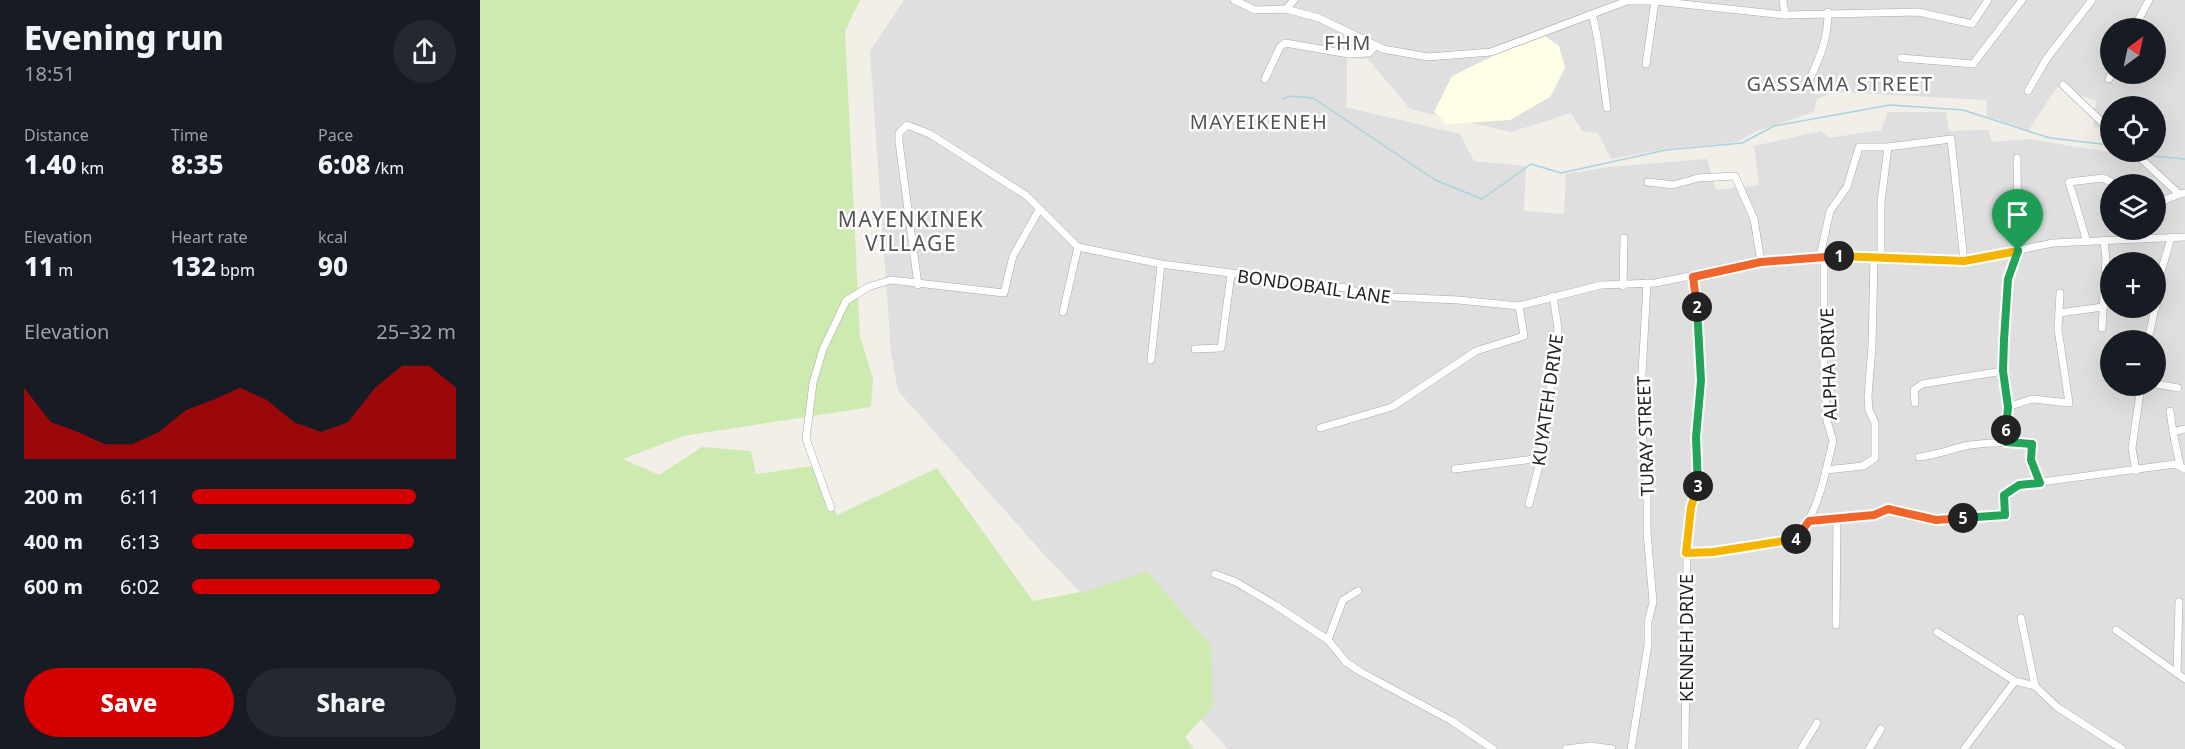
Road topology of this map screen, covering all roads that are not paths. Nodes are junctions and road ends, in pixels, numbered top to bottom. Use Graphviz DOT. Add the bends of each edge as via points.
graph roads {
  1 [pos="1234,0"];
  2 [pos="1294,0"];
  3 [pos="1627,0"];
  4 [pos="1782,0"];
  5 [pos="1988,0"];
  6 [pos="2022,0"];
  7 [pos="2092,0"];
  8 [pos="2149,0"];
  9 [pos="1655,1"];
  10 [pos="1690,2"];
  11 [pos="1286,9"];
  12 [pos="1828,12"];
  13 [pos="1592,14"];
  14 [pos="1785,15"];
  15 [pos="2139,18"];
  16 [pos="1375,46"];
  17 [pos="1901,58"];
  18 [pos="1646,64"];
  19 [pos="1266,79"];
  20 [pos="1809,81"];
  21 [pos="2063,85"];
  22 [pos="2028,91"];
  23 [pos="1607,108"];
  24 [pos="2100,120"];
  25 [pos="1888,147"];
  26 [pos="2017,158"];
  27 [pos="2146,162"];
  28 [pos="2100,178"];
  29 [pos="1648,182"];
  30 [pos="2182,193"];
  31 [pos="2166,201"];
  32 [pos="1039,210"];
  33 [pos="2185,237"];
  34 [pos="1624,238"];
  35 [pos="2171,238"];
  36 [pos="2104,241"];
  37 [pos="2087,242"];
  38 [pos="1078,247"];
  39 [pos="2018,251"];
  40 [pos="2104,252"];
  41 [pos="1822,256"];
  42 [pos="2166,256"];
  43 [pos="1877,258"];
  44 [pos="1964,261"];
  45 [pos="1761,262"];
  46 [pos="1161,264"];
  47 [pos="1231,275"];
  48 [pos="1693,277"];
  49 [pos="1647,283"];
  50 [pos="918,285"];
  51 [pos="1623,286"];
  52 [pos="2060,294"];
  53 [pos="1553,296"];
  54 [pos="1518,306"];
  55 [pos="2100,307"];
  56 [pos="1064,312"];
  57 [pos="2059,313"];
  58 [pos="2102,318"];
  59 [pos="2102,328"];
  60 [pos="1195,349"];
  61 [pos="1151,360"];
  62 [pos="2003,371"];
  63 [pos="2166,386"];
  64 [pos="2178,388"];
  65 [pos="2140,396"];
  66 [pos="1915,403"];
  67 [pos="2008,407"];
  68 [pos="2170,411"];
  69 [pos="1320,428"];
  70 [pos="2185,429"];
  71 [pos="2173,432"];
  72 [pos="2006,442"];
  73 [pos="1920,457"];
  74 [pos="1541,458"];
  75 [pos="2182,467"];
  76 [pos="1455,469"];
  77 [pos="1826,470"];
  78 [pos="2136,471"];
  79 [pos="2040,483"];
  80 [pos="1529,504"];
  81 [pos="831,508"];
  82 [pos="1838,519"];
  83 [pos="1809,521"];
  84 [pos="1686,553"];
  85 [pos="1215,574"];
  86 [pos="1358,591"];
  87 [pos="2179,602"];
  88 [pos="2021,618"];
  89 [pos="1836,625"];
  90 [pos="2182,627"];
  91 [pos="2116,630"];
  92 [pos="1937,632"];
  93 [pos="1328,640"];
  94 [pos="2177,673"];
  95 [pos="2185,679"];
  96 [pos="2015,681"];
  97 [pos="2035,686"];
  98 [pos="1817,723"];
  99 [pos="1881,729"];
  100 [pos="1493,749"];
  101 [pos="1566,749"];
  102 [pos="1612,749"];
  103 [pos="1631,749"];
  104 [pos="1685,749"];
  105 [pos="1801,749"];
  106 [pos="1869,749"];
  107 [pos="1964,749"];
  108 [pos="2122,749"];
  1 -- 11 [label="street" via="1266,12"];
  2 -- 11 [label="street"];
  3 -- 9 [label="street"];
  3 -- 13 [label="street"];
  4 -- 14 [label="street"];
  5 -- 12 [label="street" via="1972,24 1918,12"];
  6 -- 17 [label="street" via="1973,64"];
  7 -- 22 [label="street" via="2047,58"];
  8 -- 15 [label="street"];
  9 -- 10 [label="street"];
  9 -- 18 [label="street"];
  10 -- 14 [label="street"];
  11 -- 16 [label="street" via="1319,18"];
  12 -- 14 [label="street"];
  12 -- 20 [label="street" via="1824,47"];
  13 -- 16 [label="street" via="1491,52 1428,57"];
  13 -- 23 [label="street" via="1601,44"];
  16 -- 19 [label="street" via="1369,53 1348,54 1285,43"];
  21 -- 24 [label="street"];
  25 -- 41 [label="street, ALPHA DRIVE" via="1859,147 1847,187 1830,211"];
  25 -- 43 [label="street"];
  25 -- 44 [label="street" via="1951,139"];
  26 -- 39 [label="street"];
  27 -- 30 [label="street"];
  28 -- 37 [label="street" via="2068,182"];
  29 -- 45 [label="street" via="1673,185 1698,178 1735,176 1754,219"];
  30 -- 31 [label="street"];
  32 -- 38 [label="street"];
  32 -- 50 [label="street" via="1013,256 1004,293"];
  32 -- 50 [label="street" via="1027,196 930,134 911,126 902,127 899,142"];
  33 -- 35 [label="street, BONDOBAIL LANE"];
  34 -- 51 [label="street"];
  35 -- 36 [label="street, BONDOBAIL LANE"];
  35 -- 42 [label="street"];
  36 -- 37 [label="street, BONDOBAIL LANE"];
  36 -- 40 [label="street"];
  37 -- 39 [label="street, BONDOBAIL LANE" via="2053,243"];
  38 -- 46 [label="street, BONDOBAIL LANE"];
  38 -- 56 [label="street"];
  39 -- 44 [label="street, BONDOBAIL LANE"];
  39 -- 62 [label="street" via="2008,279"];
  41 -- 43 [label="street, BONDOBAIL LANE"];
  41 -- 45 [label="street, BONDOBAIL LANE"];
  41 -- 77 [label="street, ALPHA DRIVE" via="1827,421 1833,441"];
  43 -- 44 [label="street, BONDOBAIL LANE"];
  43 -- 77 [label="street" via="1868,398 1875,423 1875,458 1863,466"];
  45 -- 48 [label="street, BONDOBAIL LANE"];
  46 -- 47 [label="street, BONDOBAIL LANE"];
  46 -- 61 [label="street"];
  47 -- 54 [label="street, BONDOBAIL LANE" via="1346,288 1368,296"];
  47 -- 60 [label="street" via="1221,348"];
  48 -- 49 [label="street, BONDOBAIL LANE"];
  48 -- 84 [label="street, KENNEH DRIVE" via="1700,360 1696,437 1699,459"];
  49 -- 51 [label="street, BONDOBAIL LANE"];
  49 -- 103 [label="street, TURAY STREET" via="1643,453 1653,602"];
  50 -- 81 [label="street" via="891,280 855,294 841,309 823,349 813,383 806,439"];
  51 -- 53 [label="street, BONDOBAIL LANE" via="1601,285"];
  52 -- 57 [label="street"];
  53 -- 54 [label="street, BONDOBAIL LANE"];
  53 -- 74 [label="street, KUYATEH DRIVE" via="1558,328"];
  54 -- 69 [label="street" via="1524,336 1476,351 1392,407"];
  55 -- 57 [label="street"];
  57 -- 67 [label="street" via="2058,329 2072,402 2032,399"];
  58 -- 59 [label="street"];
  62 -- 66 [label="street" via="1922,384 1914,390"];
  62 -- 67 [label="street"];
  63 -- 64 [label="street"];
  65 -- 78 [label="street" via="2132,448"];
  67 -- 72 [label="street"];
  68 -- 71 [label="street"];
  70 -- 71 [label="street"];
  71 -- 75 [label="street"];
  72 -- 73 [label="street"];
  72 -- 79 [label="street" via="2032,444 2031,460"];
  74 -- 76 [label="street"];
  74 -- 80 [label="street, KUYATEH DRIVE"];
  75 -- 78 [label="street"];
  77 -- 83 [label="street, ALPHA DRIVE" via="1820,498"];
  78 -- 79 [label="street"];
  79 -- 82 [label="street" via="2019,485 2004,495 2005,515 1936,520 1888,509 1874,515"];
  82 -- 83 [label="street"];
  82 -- 89 [label="street"];
  83 -- 84 [label="street" via="1796,540"];
  84 -- 104 [label="street, KENNEH DRIVE"];
  85 -- 93 [label="street" via="1246,588"];
  86 -- 93 [label="street" via="1343,600"];
  87 -- 90 [label="street"];
  88 -- 97 [label="street"];
  90 -- 94 [label="street"];
  91 -- 94 [label="street"];
  92 -- 96 [label="street"];
  93 -- 100 [label="street" via="1346,662 1361,672 1452,721"];
  94 -- 95 [label="street"];
  96 -- 97 [label="street"];
  96 -- 107 [label="street"];
  97 -- 108 [label="street" via="2057,707"];
  98 -- 105 [label="street"];
  99 -- 106 [label="street"];
  101 -- 102 [label="street"];
}
